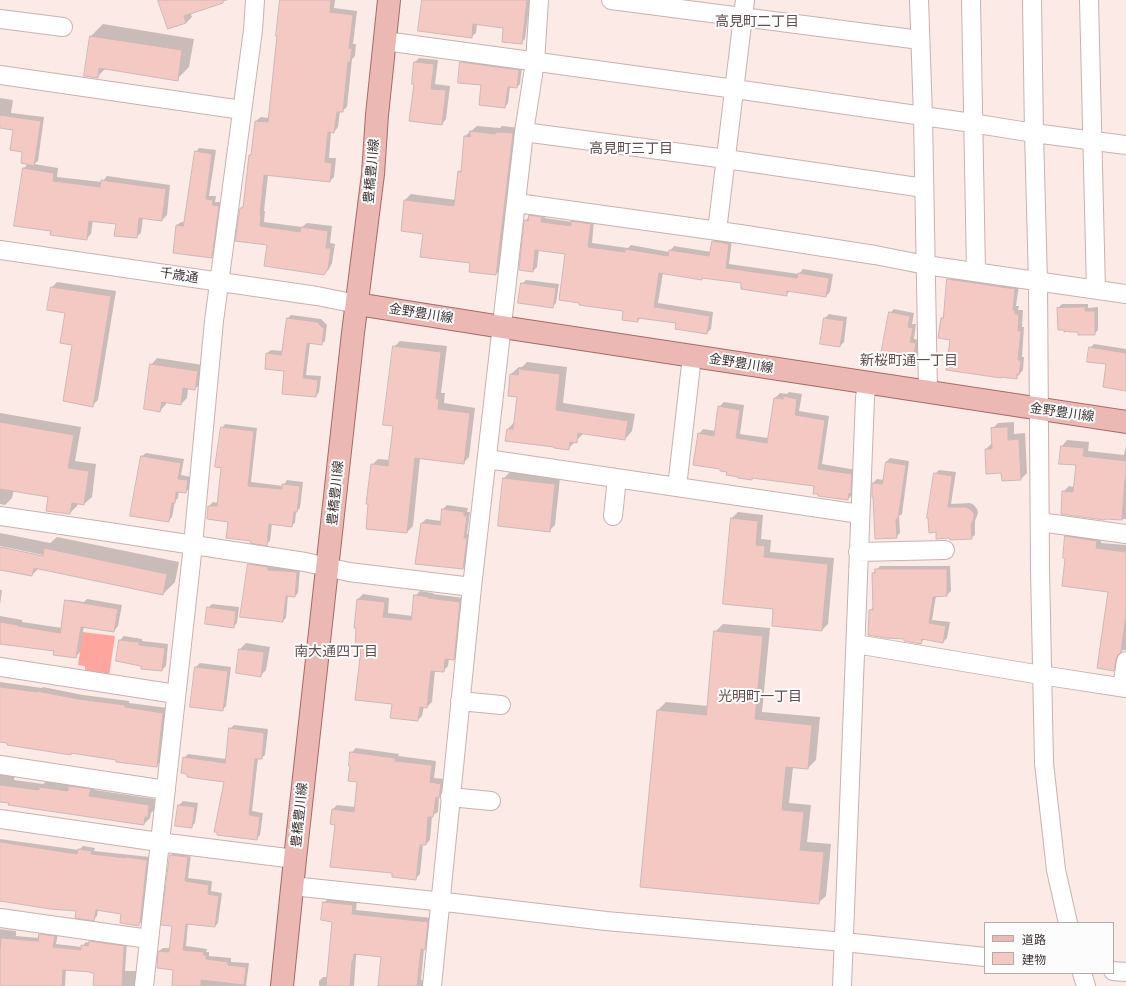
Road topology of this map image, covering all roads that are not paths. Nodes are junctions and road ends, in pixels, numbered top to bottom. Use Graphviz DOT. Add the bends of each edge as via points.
graph roads {
  1 [pos="255,0"];
  2 [pos="389,0"];
  3 [pos="539,0"];
  4 [pos="610,0"];
  5 [pos="745,0"];
  6 [pos="919,0"];
  7 [pos="971,0"];
  8 [pos="1032,0"];
  9 [pos="1089,0"];
  10 [pos="743,18"];
  11 [pos="0,19"];
  12 [pos="63,27"];
  13 [pos="920,40"];
  14 [pos="385,41"];
  15 [pos="535,62"];
  16 [pos="0,75"];
  17 [pos="735,89"];
  18 [pos="242,110"];
  19 [pos="923,116"];
  20 [pos="972,123"];
  21 [pos="524,132"];
  22 [pos="1034,133"];
  23 [pos="1092,141"];
  24 [pos="1126,145"];
  25 [pos="726,159"];
  26 [pos="924,188"];
  27 [pos="517,203"];
  28 [pos="717,231"];
  29 [pos="0,250"];
  30 [pos="926,265"];
  31 [pos="976,272"];
  32 [pos="219,282"];
  33 [pos="1038,282"];
  34 [pos="1096,290"];
  35 [pos="1126,294"];
  36 [pos="357,304"];
  37 [pos="502,327"];
  38 [pos="692,356"];
  39 [pos="867,382"];
  40 [pos="928,392"];
  41 [pos="1038,410"];
  42 [pos="1126,422"];
  43 [pos="487,459"];
  44 [pos="617,478"];
  45 [pos="677,487"];
  46 [pos="860,514"];
  47 [pos="0,516"];
  48 [pos="614,516"];
  49 [pos="1040,522"];
  50 [pos="1126,534"];
  51 [pos="193,544"];
  52 [pos="945,550"];
  53 [pos="858,552"];
  54 [pos="328,567"];
  55 [pos="472,587"];
  56 [pos="856,644"];
  57 [pos="1126,661"];
  58 [pos="0,667"];
  59 [pos="1041,675"];
  60 [pos="1124,687"];
  61 [pos="176,694"];
  62 [pos="460,701"];
  63 [pos="500,705"];
  64 [pos="0,765"];
  65 [pos="166,790"];
  66 [pos="450,797"];
  67 [pos="492,800"];
  68 [pos="0,819"];
  69 [pos="159,842"];
  70 [pos="295,859"];
  71 [pos="292,886"];
  72 [pos="440,902"];
  73 [pos="0,918"];
  74 [pos="1068,922"];
  75 [pos="149,939"];
  76 [pos="844,942"];
  77 [pos="984,957"];
  78 [pos="1114,970"];
  79 [pos="1126,972"];
  80 [pos="1082,974"];
  81 [pos="144,986"];
  82 [pos="282,986"];
  83 [pos="432,986"];
  84 [pos="842,986"];
  85 [pos="1086,986"];
  1 -- 18 [label="street"];
  2 -- 14 [label="main road, 豊橋豊川線"];
  3 -- 15 [label="street"];
  4 -- 10 [label="street"];
  5 -- 10 [label="street"];
  6 -- 13 [label="street"];
  7 -- 20 [label="street"];
  8 -- 22 [label="street"];
  9 -- 23 [label="street"];
  10 -- 13 [label="street"];
  10 -- 17 [label="street"];
  11 -- 12 [label="street"];
  13 -- 19 [label="street"];
  14 -- 15 [label="street"];
  14 -- 36 [label="main road, 豊橋豊川線" via="373,175"];
  15 -- 17 [label="street"];
  15 -- 21 [label="street"];
  16 -- 18 [label="street"];
  17 -- 19 [label="street"];
  17 -- 25 [label="street"];
  18 -- 32 [label="street"];
  19 -- 20 [label="street"];
  19 -- 26 [label="street"];
  20 -- 22 [label="street"];
  20 -- 31 [label="street"];
  21 -- 25 [label="street"];
  21 -- 27 [label="street"];
  22 -- 23 [label="street"];
  22 -- 33 [label="street"];
  23 -- 24 [label="street"];
  23 -- 34 [label="street"];
  25 -- 26 [label="street"];
  25 -- 28 [label="street"];
  26 -- 30 [label="street"];
  27 -- 28 [label="street"];
  27 -- 37 [label="street"];
  28 -- 30 [label="street"];
  29 -- 32 [label="street, 千歳通"];
  30 -- 31 [label="street"];
  30 -- 40 [label="street"];
  31 -- 33 [label="street"];
  32 -- 36 [label="street, 千歳通"];
  32 -- 51 [label="street"];
  33 -- 34 [label="street"];
  33 -- 41 [label="street"];
  34 -- 35 [label="street"];
  36 -- 37 [label="main road, 金野豊川線"];
  36 -- 54 [label="main road, 豊橋豊川線"];
  37 -- 38 [label="main road, 金野豊川線"];
  37 -- 43 [label="street"];
  38 -- 39 [label="main road, 金野豊川線"];
  38 -- 45 [label="street"];
  39 -- 40 [label="main road, 金野豊川線"];
  39 -- 46 [label="street"];
  40 -- 41 [label="main road, 金野豊川線"];
  41 -- 42 [label="main road, 金野豊川線"];
  41 -- 49 [label="street"];
  43 -- 44 [label="street"];
  43 -- 55 [label="street"];
  44 -- 45 [label="street"];
  44 -- 48 [label="street"];
  45 -- 46 [label="street"];
  46 -- 53 [label="street"];
  47 -- 51 [label="street"];
  49 -- 50 [label="street"];
  49 -- 59 [label="street"];
  51 -- 54 [label="street"];
  51 -- 61 [label="street"];
  52 -- 53 [label="street"];
  53 -- 56 [label="street"];
  54 -- 55 [label="street" via="349,572"];
  54 -- 70 [label="main road, 豊橋豊川線"];
  55 -- 62 [label="street"];
  56 -- 59 [label="street"];
  56 -- 76 [label="street"];
  57 -- 60 [label="street"];
  58 -- 61 [label="street"];
  59 -- 60 [label="street"];
  59 -- 74 [label="street" via="1044,763 1056,870"];
  61 -- 65 [label="street"];
  62 -- 63 [label="street"];
  62 -- 66 [label="street"];
  64 -- 65 [label="street"];
  65 -- 69 [label="street"];
  66 -- 67 [label="street"];
  66 -- 72 [label="street"];
  68 -- 69 [label="street"];
  69 -- 70 [label="street"];
  69 -- 75 [label="street"];
  70 -- 71 [label="main road, 豊橋豊川線"];
  71 -- 72 [label="street"];
  71 -- 82 [label="main road, 豊橋豊川線"];
  72 -- 76 [label="street" via="606,921"];
  72 -- 83 [label="street"];
  73 -- 75 [label="street"];
  75 -- 81 [label="street"];
  76 -- 77 [label="street"];
  76 -- 84 [label="street"];
  78 -- 79 [label="street"];
  80 -- 85 [label="street"];
}
